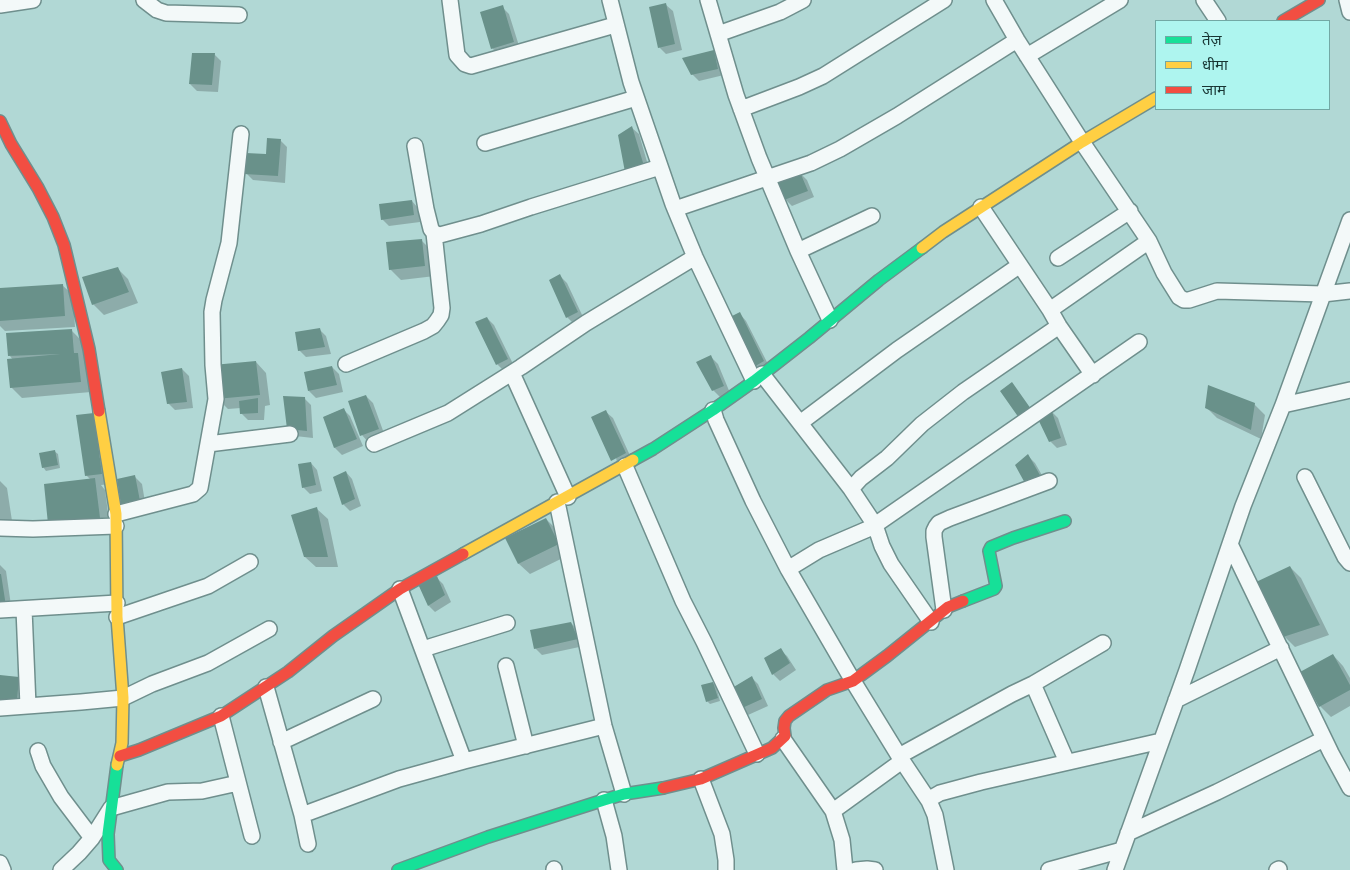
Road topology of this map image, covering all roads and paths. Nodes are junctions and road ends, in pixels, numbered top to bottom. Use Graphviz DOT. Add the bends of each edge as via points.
graph roads {
  1 [pos="33,0"];
  2 [pos="144,0"];
  3 [pos="450,0"];
  4 [pos="610,0"];
  5 [pos="708,0"];
  6 [pos="803,0"];
  7 [pos="944,0"];
  8 [pos="994,0"];
  9 [pos="1120,0"];
  10 [pos="1204,0"];
  11 [pos="1319,0"];
  12 [pos="1347,0"];
  13 [pos="0,5"];
  14 [pos="1350,12"];
  15 [pos="239,15"];
  16 [pos="1217,20"];
  17 [pos="1285,20"];
  18 [pos="615,25"];
  19 [pos="718,34"];
  20 [pos="1017,40"];
  21 [pos="1028,56"];
  22 [pos="636,98"];
  23 [pos="1155,99"];
  24 [pos="741,109"];
  25 [pos="0,121"];
  26 [pos="241,134"];
  27 [pos="485,142"];
  28 [pos="1082,142"];
  29 [pos="6,145"];
  30 [pos="415,146"];
  31 [pos="660,167"];
  32 [pos="767,179"];
  33 [pos="981,207"];
  34 [pos="675,209"];
  35 [pos="1130,211"];
  36 [pos="872,216"];
  37 [pos="1350,220"];
  38 [pos="434,233"];
  39 [pos="1150,241"];
  40 [pos="798,251"];
  41 [pos="695,257"];
  42 [pos="1058,258"];
  43 [pos="1020,265"];
  44 [pos="1350,291"];
  45 [pos="1323,294"];
  46 [pos="1050,310"];
  47 [pos="830,320"];
  48 [pos="1058,326"];
  49 [pos="1139,342"];
  50 [pos="346,364"];
  51 [pos="512,373"];
  52 [pos="1093,375"];
  53 [pos="758,378"];
  54 [pos="1350,390"];
  55 [pos="1283,405"];
  56 [pos="713,410"];
  57 [pos="800,423"];
  58 [pos="290,434"];
  59 [pos="208,444"];
  60 [pos="374,444"];
  61 [pos="625,466"];
  62 [pos="1305,477"];
  63 [pos="1049,482"];
  64 [pos="851,489"];
  65 [pos="562,499"];
  66 [pos="116,520"];
  67 [pos="1065,521"];
  68 [pos="875,525"];
  69 [pos="0,528"];
  70 [pos="1230,544"];
  71 [pos="250,562"];
  72 [pos="1350,563"];
  73 [pos="788,569"];
  74 [pos="400,589"];
  75 [pos="24,609"];
  76 [pos="0,610"];
  77 [pos="117,610"];
  78 [pos="944,610"];
  79 [pos="931,622"];
  80 [pos="507,623"];
  81 [pos="269,628"];
  82 [pos="1103,643"];
  83 [pos="1281,648"];
  84 [pos="422,649"];
  85 [pos="506,666"];
  86 [pos="853,681"];
  87 [pos="1033,684"];
  88 [pos="266,687"];
  89 [pos="123,698"];
  90 [pos="373,699"];
  91 [pos="1176,700"];
  92 [pos="28,706"];
  93 [pos="0,708"];
  94 [pos="221,716"];
  95 [pos="604,726"];
  96 [pos="1324,739"];
  97 [pos="783,740"];
  98 [pos="1161,741"];
  99 [pos="281,742"];
  100 [pos="526,746"];
  101 [pos="38,751"];
  102 [pos="757,754"];
  103 [pos="120,756"];
  104 [pos="900,758"];
  105 [pos="464,761"];
  106 [pos="1067,762"];
  107 [pos="700,779"];
  108 [pos="238,783"];
  109 [pos="1350,788"];
  110 [pos="624,794"];
  111 [pos="604,800"];
  112 [pos="929,801"];
  113 [pos="111,808"];
  114 [pos="833,811"];
  115 [pos="302,815"];
  116 [pos="1128,833"];
  117 [pos="252,836"];
  118 [pos="92,838"];
  119 [pos="308,844"];
  120 [pos="1122,850"];
  121 [pos="0,863"];
  122 [pos="430,864"];
  123 [pos="111,866"];
  124 [pos="4,870"];
  125 [pos="61,870"];
  126 [pos="398,870"];
  127 [pos="619,870"];
  128 [pos="726,870"];
  129 [pos="845,870"];
  130 [pos="856,870"];
  131 [pos="875,870"];
  132 [pos="946,870"];
  133 [pos="1049,870"];
  134 [pos="1115,870"];
  1 -- 13 [label="street"];
  2 -- 15 [label="street" via="166,13"];
  3 -- 18 [label="street" via="457,54 471,66"];
  4 -- 18 [label="street"];
  5 -- 19 [label="street"];
  6 -- 19 [label="street" via="780,12"];
  7 -- 24 [label="street" via="823,76"];
  8 -- 20 [label="street"];
  9 -- 21 [label="street"];
  10 -- 16 [label="street"];
  11 -- 17 [label="street"];
  12 -- 14 [label="street"];
  18 -- 22 [label="street"];
  19 -- 24 [label="street"];
  20 -- 21 [label="street"];
  20 -- 32 [label="street" via="863,136 811,163"];
  21 -- 28 [label="street"];
  22 -- 27 [label="street"];
  22 -- 31 [label="street"];
  23 -- 28 [label="street"];
  24 -- 32 [label="street"];
  25 -- 29 [label="street"];
  26 -- 59 [label="street" via="229,243 212,312 216,399"];
  28 -- 33 [label="street"];
  28 -- 35 [label="street"];
  29 -- 66 [label="street" via="38,188 64,245 89,349"];
  30 -- 38 [label="street" via="426,209"];
  31 -- 34 [label="street"];
  31 -- 38 [label="street" via="480,224 440,235"];
  32 -- 34 [label="street"];
  32 -- 40 [label="street"];
  33 -- 43 [label="street"];
  33 -- 47 [label="street" via="943,232"];
  34 -- 41 [label="street"];
  35 -- 39 [label="street"];
  35 -- 42 [label="street"];
  36 -- 40 [label="street"];
  37 -- 45 [label="street"];
  38 -- 50 [label="street" via="442,308 437,321 424,331"];
  39 -- 45 [label="street" via="1164,273 1184,300 1217,291"];
  39 -- 46 [label="street"];
  40 -- 47 [label="street"];
  41 -- 51 [label="street" via="586,323"];
  41 -- 53 [label="street"];
  43 -- 46 [label="street"];
  43 -- 57 [label="street" via="897,350"];
  44 -- 45 [label="street"];
  45 -- 55 [label="street"];
  46 -- 48 [label="street"];
  47 -- 53 [label="street"];
  48 -- 52 [label="street"];
  48 -- 64 [label="street" via="922,424"];
  49 -- 52 [label="street"];
  51 -- 60 [label="street" via="448,412"];
  51 -- 65 [label="street"];
  52 -- 68 [label="street"];
  53 -- 56 [label="street"];
  53 -- 57 [label="street"];
  54 -- 55 [label="street"];
  55 -- 70 [label="street"];
  56 -- 61 [label="street"];
  56 -- 73 [label="street" via="753,501"];
  57 -- 64 [label="street"];
  58 -- 59 [label="street"];
  59 -- 66 [label="street" via="197,492"];
  61 -- 65 [label="street"];
  61 -- 102 [label="street" via="683,601"];
  62 -- 72 [label="street"];
  63 -- 78 [label="street" via="950,518 936,527 934,538"];
  64 -- 68 [label="street"];
  65 -- 74 [label="street"];
  65 -- 95 [label="street"];
  66 -- 69 [label="street" via="33,529"];
  66 -- 77 [label="street"];
  67 -- 78 [label="street" via="992,547 989,556 994,589"];
  68 -- 73 [label="street" via="819,550"];
  68 -- 79 [label="street" via="891,564"];
  70 -- 83 [label="street"];
  70 -- 91 [label="street"];
  71 -- 77 [label="street" via="208,586"];
  73 -- 86 [label="street"];
  74 -- 84 [label="street"];
  74 -- 88 [label="street"];
  75 -- 76 [label="street"];
  75 -- 77 [label="street"];
  75 -- 92 [label="street"];
  77 -- 89 [label="street"];
  78 -- 79 [label="street"];
  79 -- 86 [label="street"];
  80 -- 84 [label="street"];
  81 -- 89 [label="street" via="208,663"];
  82 -- 87 [label="street"];
  83 -- 91 [label="street"];
  83 -- 96 [label="street"];
  84 -- 105 [label="street"];
  85 -- 100 [label="street"];
  86 -- 97 [label="street" via="827,690 789,716 785,721"];
  86 -- 104 [label="street"];
  87 -- 104 [label="street"];
  87 -- 106 [label="street"];
  88 -- 94 [label="street"];
  88 -- 99 [label="street"];
  89 -- 92 [label="street"];
  89 -- 103 [label="street"];
  90 -- 99 [label="street"];
  91 -- 98 [label="street"];
  92 -- 93 [label="street"];
  94 -- 103 [label="street"];
  94 -- 108 [label="street"];
  95 -- 100 [label="street"];
  95 -- 110 [label="street"];
  96 -- 109 [label="street"];
  96 -- 116 [label="street"];
  97 -- 102 [label="street"];
  97 -- 114 [label="street"];
  98 -- 106 [label="street"];
  98 -- 116 [label="street"];
  99 -- 115 [label="street"];
  100 -- 105 [label="street"];
  101 -- 118 [label="street" via="61,797"];
  102 -- 107 [label="street"];
  103 -- 113 [label="street"];
  104 -- 112 [label="street"];
  104 -- 114 [label="street"];
  105 -- 115 [label="street" via="400,779"];
  106 -- 112 [label="street" via="940,793"];
  107 -- 110 [label="street"];
  107 -- 128 [label="street" via="722,834"];
  108 -- 113 [label="street" via="202,791 168,792"];
  108 -- 117 [label="street"];
  110 -- 111 [label="street"];
  111 -- 122 [label="street" via="488,837"];
  111 -- 127 [label="street"];
  112 -- 132 [label="street"];
  113 -- 118 [label="street"];
  113 -- 123 [label="street" via="108,834"];
  114 -- 129 [label="street" via="842,840"];
  115 -- 119 [label="street"];
  116 -- 120 [label="street"];
  118 -- 125 [label="street"];
  120 -- 133 [label="street"];
  120 -- 134 [label="street"];
  121 -- 124 [label="street"];
  122 -- 126 [label="street"];
  130 -- 131 [label="street"];
}
